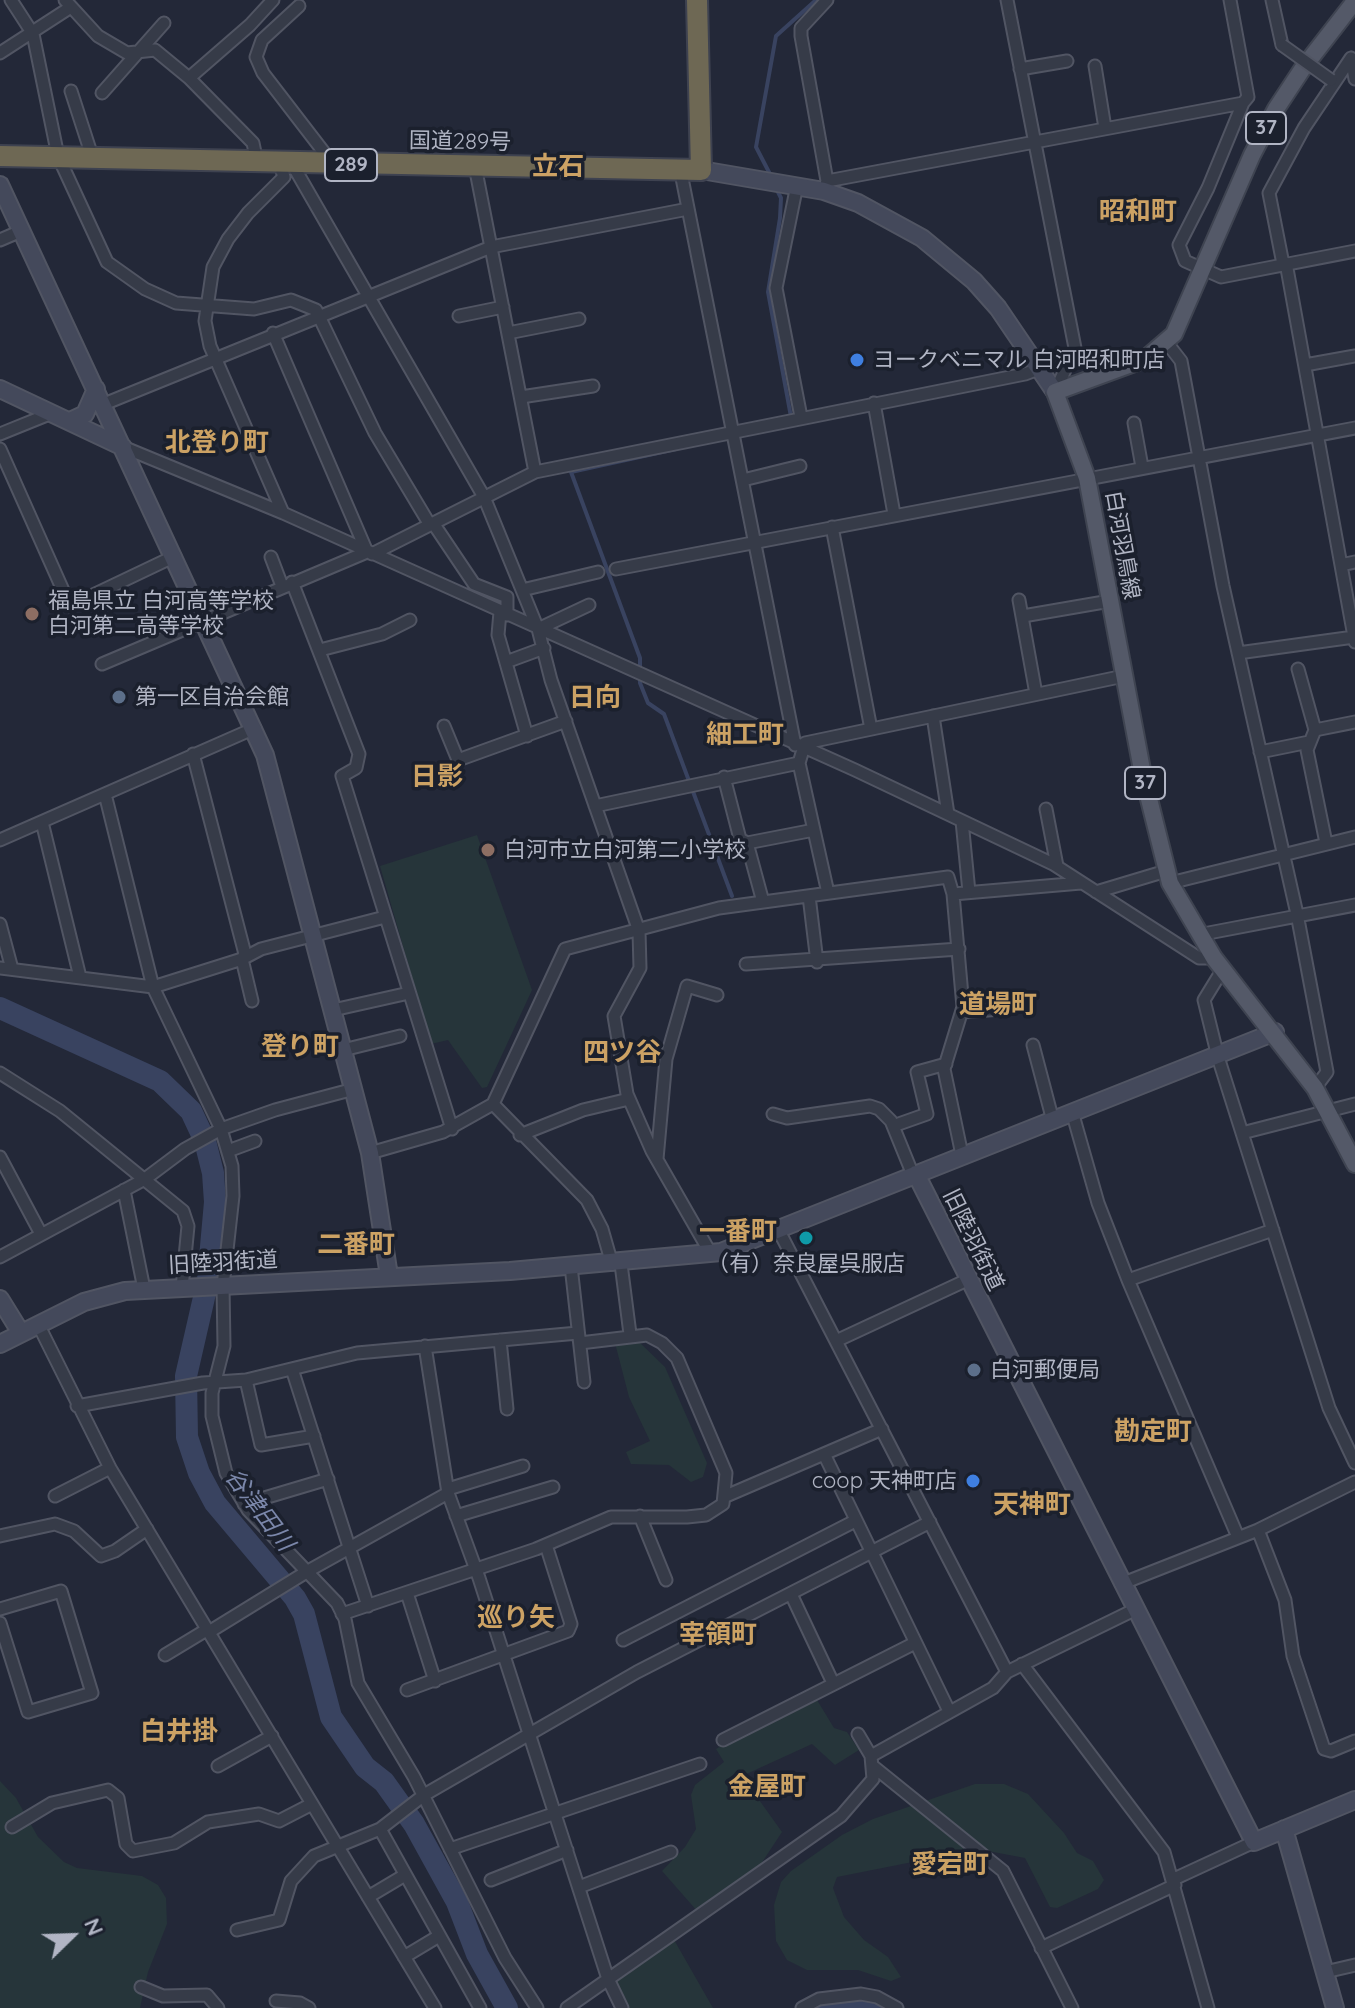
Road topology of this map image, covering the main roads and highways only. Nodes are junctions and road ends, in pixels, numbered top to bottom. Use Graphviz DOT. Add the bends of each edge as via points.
graph roads {
  1 [pos="697,0"];
  2 [pos="1355,1"];
  3 [pos="0,156"];
  4 [pos="1355,1164"];
  1 -- 3 [label="highway, 国道289号 / 289" via="701,170"];
  2 -- 4 [label="main road, 白河羽鳥線 / 37" via="1276,109 1182,322 1167,343 1130,366 1055,392 1087,478 1168,877 1198,935 1315,1088"];
}
